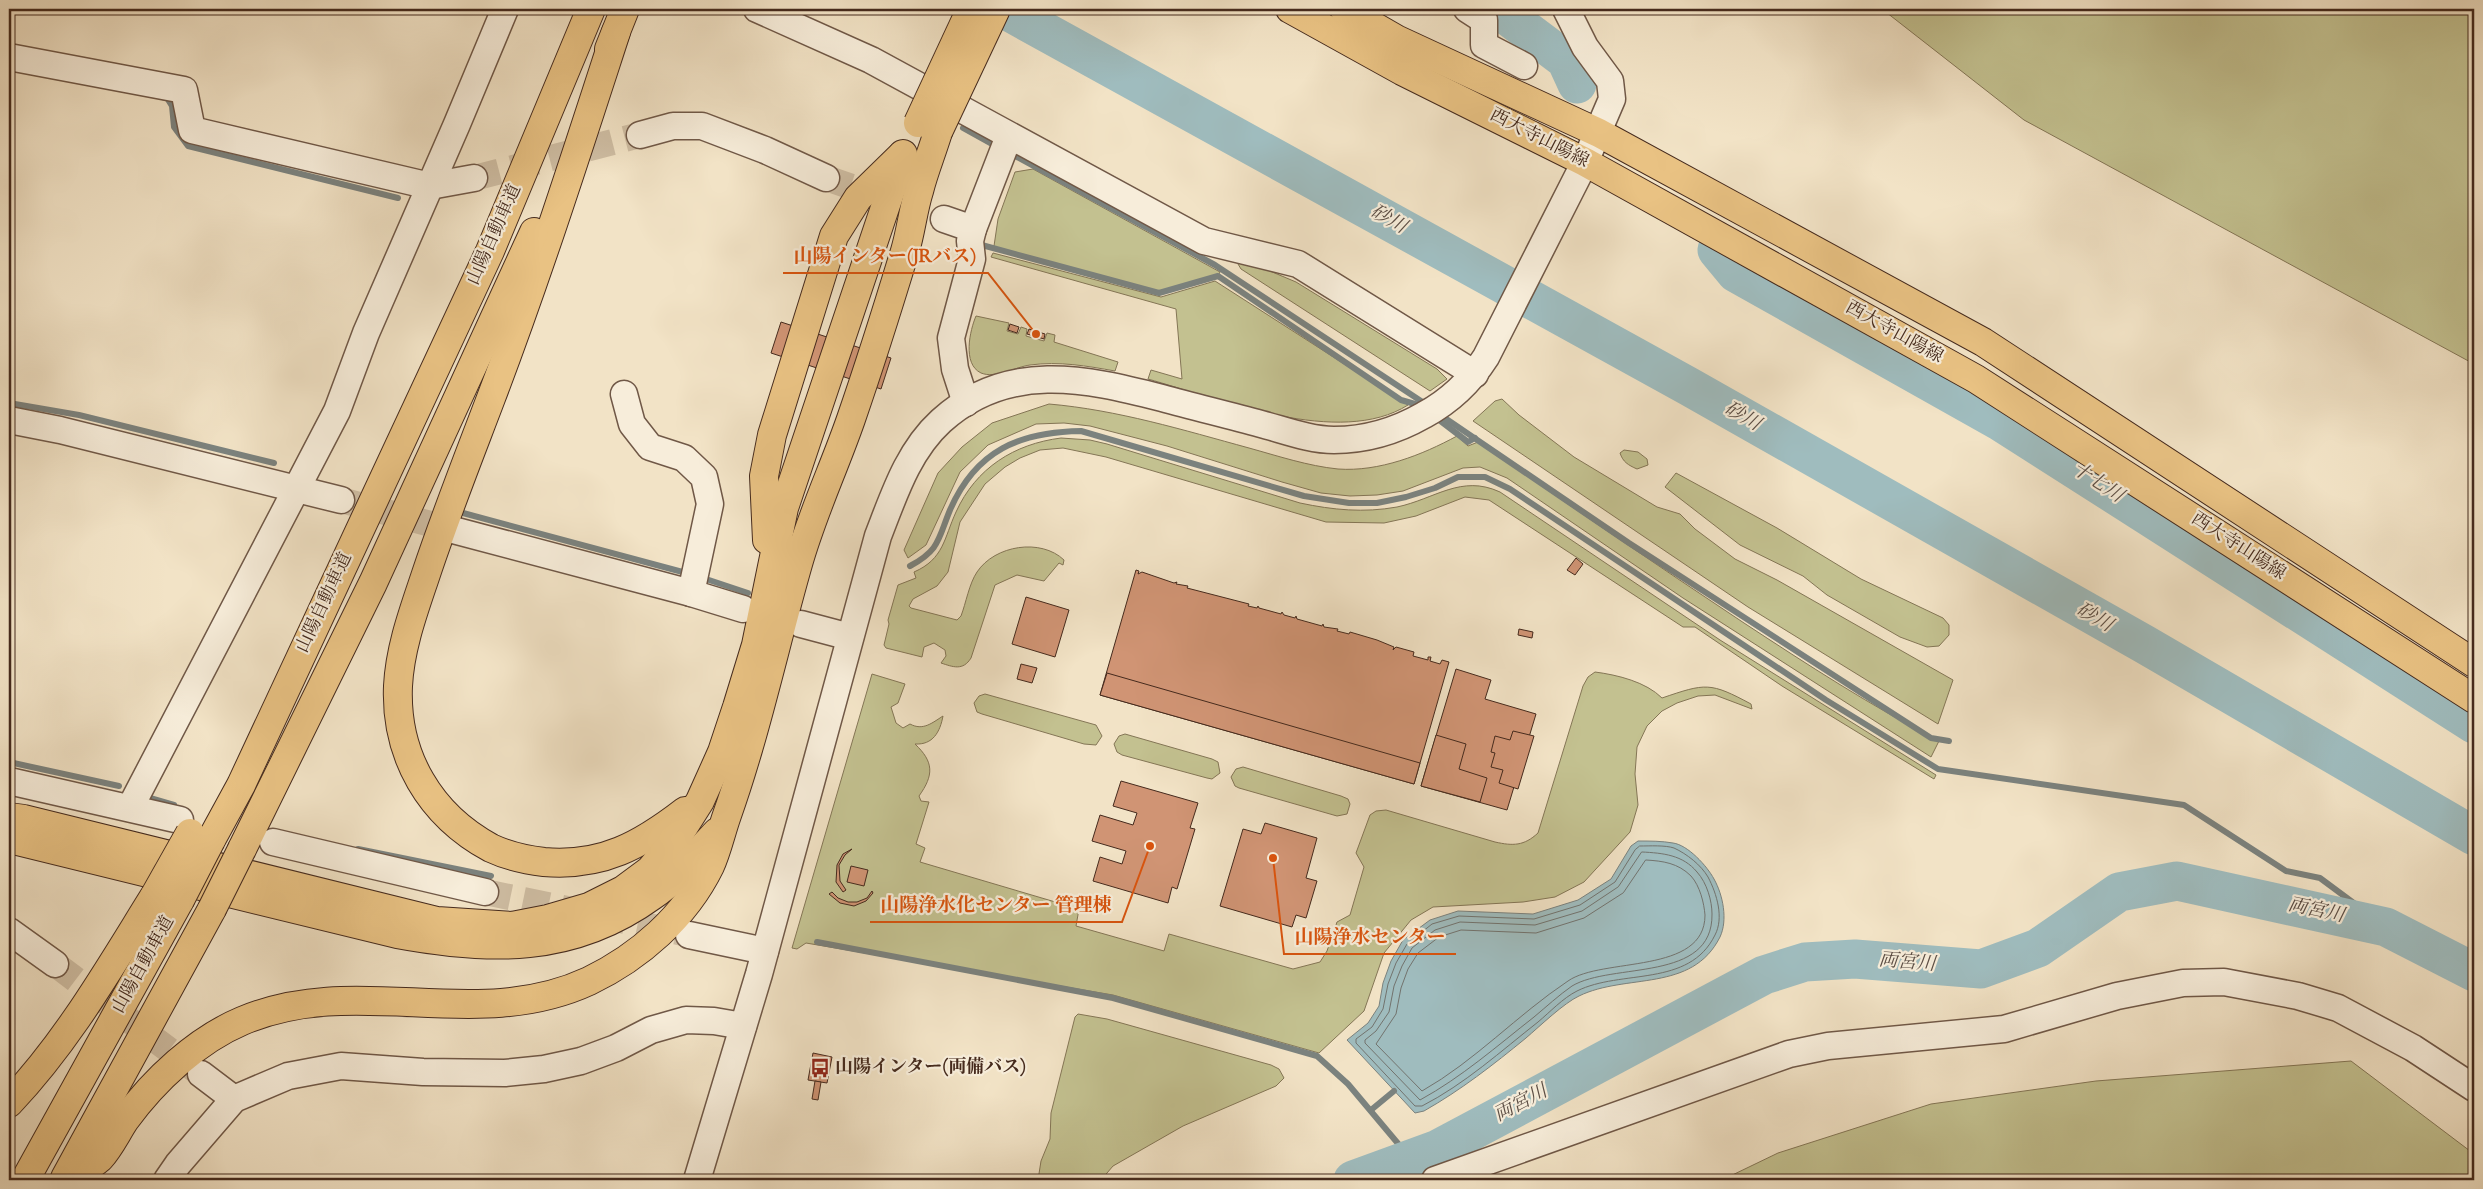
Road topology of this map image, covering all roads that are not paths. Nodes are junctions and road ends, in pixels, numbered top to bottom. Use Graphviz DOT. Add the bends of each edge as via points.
graph roads {
  1 [pos="505,9"];
  2 [pos="591,9"];
  3 [pos="757,9"];
  4 [pos="970,9"];
  5 [pos="996,9"];
  6 [pos="1290,9"];
  7 [pos="1344,9"];
  8 [pos="1467,9"];
  9 [pos="1566,9"];
  10 [pos="621,20"];
  11 [pos="9,57"];
  12 [pos="1524,66"];
  13 [pos="928,127"];
  14 [pos="1599,133"];
  15 [pos="640,135"];
  16 [pos="1010,136"];
  17 [pos="903,154"];
  18 [pos="1585,162"];
  19 [pos="474,178"];
  20 [pos="826,178"];
  21 [pos="430,186"];
  22 [pos="944,219"];
  23 [pos="973,229"];
  24 [pos="1480,366"];
  25 [pos="624,394"];
  26 [pos="966,403"];
  27 [pos="9,420"];
  28 [pos="296,489"];
  29 [pos="341,500"];
  30 [pos="453,530"];
  31 [pos="768,576"];
  32 [pos="691,593"];
  33 [pos="742,609"];
  34 [pos="801,624"];
  35 [pos="850,637"];
  36 [pos="2474,663"];
  37 [pos="2474,699"];
  38 [pos="9,781"];
  39 [pos="700,800"];
  40 [pos="130,808"];
  41 [pos="9,817"];
  42 [pos="723,826"];
  43 [pos="194,831"];
  44 [pos="9,839"];
  45 [pos="273,842"];
  46 [pos="485,892"];
  47 [pos="168,898"];
  48 [pos="9,931"];
  49 [pos="689,935"];
  50 [pos="766,951"];
  51 [pos="55,964"];
  52 [pos="743,1026"];
  53 [pos="201,1074"];
  54 [pos="2474,1088"];
  55 [pos="234,1099"];
  56 [pos="9,1103"];
  57 [pos="26,1180"];
  58 [pos="64,1180"];
  59 [pos="68,1180"];
  60 [pos="167,1180"];
  61 [pos="697,1180"];
  62 [pos="1435,1180"];
  1 -- 21 [label="street"];
  2 -- 43 [label="main road, 山陽自動車道" via="490,250 241,785"];
  3 -- 16 [label="street" via="871,60"];
  4 -- 13 [label="main road, bridge"];
  5 -- 13 [label="main road, bridge"];
  6 -- 18 [label="main road, 西大寺山陽線" via="1402,71"];
  7 -- 14 [label="main road, 西大寺山陽線" via="1396,39"];
  8 -- 12 [label="street" via="1484,20 1484,45"];
  9 -- 14 [label="street" via="1584,47 1610,81 1612,99"];
  10 -- 39 [label="main road" via="533,286 435,546 407,630 398,686 401,725 409,761 426,792 448,819 472,838 499,852 529,860 561,864 596,861 655,834"];
  10 -- 58 [label="main road, 山陽自動車道, bridge" via="520,265 373,583 212,909"];
  11 -- 21 [label="street" via="184,90 192,130"];
  13 -- 17 [label="main road"];
  13 -- 42 [label="main road" via="808,497 800,559 747,758"];
  14 -- 18 [label="street"];
  14 -- 36 [label="main road, 西大寺山陽線" via="1983,342"];
  15 -- 20 [label="street" via="673,126 702,126 766,150"];
  16 -- 23 [label="street"];
  16 -- 24 [label="street" via="1204,240 1298,264"];
  17 -- 31 [label="main road" via="784,508"];
  17 -- 31 [label="main road" via="864,219 778,475 766,521"];
  18 -- 24 [label="street"];
  18 -- 37 [label="main road, 西大寺山陽線" via="1976,378"];
  19 -- 21 [label="street"];
  21 -- 28 [label="street" via="366,333 337,411"];
  22 -- 23 [label="street"];
  23 -- 26 [label="street" via="970,241 972,259 951,338 955,368"];
  24 -- 26 [label="street" via="1455,395 1404,427 1368,438 1332,440 1300,434 1085,380 1052,378 1024,381"];
  25 -- 32 [label="street" via="632,424 650,447 684,458 704,477 710,504"];
  26 -- 35 [label="street" via="929,434 905,471 878,536"];
  27 -- 28 [label="street"];
  28 -- 29 [label="street"];
  28 -- 40 [label="street"];
  30 -- 32 [label="street"];
  31 -- 39 [label="main road" via="756,645 743,689 722,752"];
  32 -- 33 [label="street"];
  34 -- 35 [label="street"];
  35 -- 50 [label="street"];
  38 -- 40 [label="street"];
  39 -- 41 [label="main road" via="671,846 650,870 622,890 589,907 512,926 437,921"];
  40 -- 43 [label="street"];
  42 -- 44 [label="main road" via="682,870 626,914 589,931 557,940 491,946 444,943 397,934"];
  42 -- 59 [label="main road" via="711,864 696,890 673,920 619,965 550,996 512,1004 313,1001 278,1008 241,1021 209,1038 171,1069 127,1117 101,1157"];
  43 -- 47 [label="main road, 山陽自動車道, bridge"];
  45 -- 46 [label="street"];
  47 -- 56 [label="main road" via="34,1076"];
  47 -- 57 [label="main road, 山陽自動車道"];
  48 -- 51 [label="street"];
  49 -- 50 [label="street"];
  50 -- 52 [label="street"];
  52 -- 55 [label="street" via="686,1020 651,1030 581,1061 506,1073 423,1072 341,1066 288,1076"];
  52 -- 61 [label="street"];
  53 -- 55 [label="street"];
  54 -- 62 [label="street" via="2413,1048 2338,1008 2298,996 2224,982 2183,983 2117,996 2004,1029 1828,1046 1789,1054"];
  55 -- 60 [label="street"];
}
